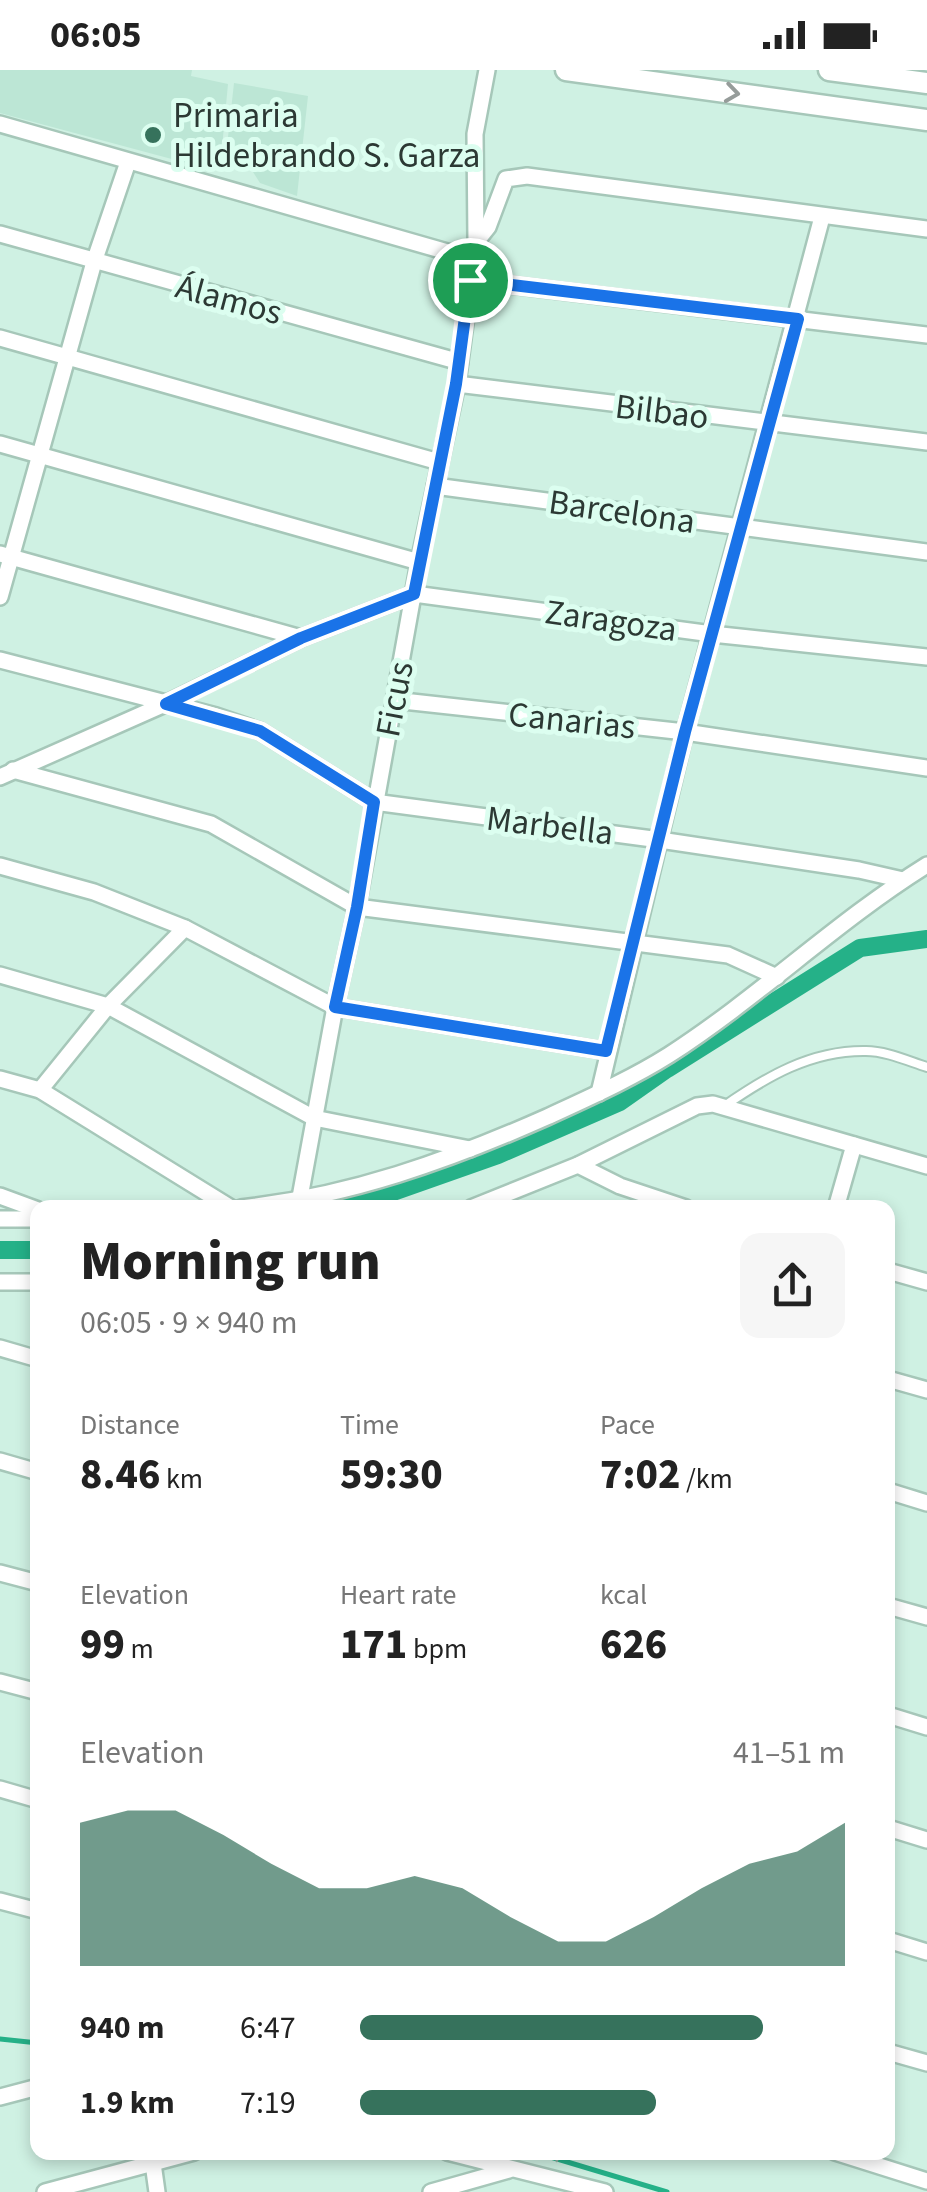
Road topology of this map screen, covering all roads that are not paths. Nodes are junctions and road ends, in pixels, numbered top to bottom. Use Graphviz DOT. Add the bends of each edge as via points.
graph roads {
  1 [pos="486,70"];
  2 [pos="566,70"];
  3 [pos="829,70"];
  4 [pos="927,84"];
  5 [pos="927,120"];
  6 [pos="0,124"];
  7 [pos="128,162"];
  8 [pos="822,217"];
  9 [pos="927,229"];
  10 [pos="0,234"];
  11 [pos="476,242"];
  12 [pos="472,259"];
  13 [pos="94,262"];
  14 [pos="470,280"];
  15 [pos="798,319"];
  16 [pos="927,335"];
  17 [pos="0,338"];
  18 [pos="68,359"];
  19 [pos="460,362"];
  20 [pos="456,384"];
  21 [pos="766,424"];
  22 [pos="927,442"];
  23 [pos="0,444"];
  24 [pos="39,456"];
  25 [pos="440,462"];
  26 [pos="436,486"];
  27 [pos="739,527"];
  28 [pos="927,552"];
  29 [pos="6,556"];
  30 [pos="419,562"];
  31 [pos="414,594"];
  32 [pos="0,597"];
  33 [pos="712,634"];
  34 [pos="301,638"];
  35 [pos="927,657"];
  36 [pos="0,660"];
  37 [pos="394,700"];
  38 [pos="166,704"];
  39 [pos="685,732"];
  40 [pos="927,768"];
  41 [pos="5,771"];
  42 [pos="374,802"];
  43 [pos="660,840"];
  44 [pos="927,865"];
  45 [pos="0,866"];
  46 [pos="903,880"];
  47 [pos="357,907"];
  48 [pos="185,928"];
  49 [pos="633,944"];
  50 [pos="0,975"];
  51 [pos="777,977"];
  52 [pos="108,1006"];
  53 [pos="335,1007"];
  54 [pos="606,1051"];
  55 [pos="927,1067"];
  56 [pos="0,1079"];
  57 [pos="40,1090"];
  58 [pos="599,1093"];
  59 [pos="718,1106"];
  60 [pos="314,1118"];
  61 [pos="854,1145"];
  62 [pos="474,1150"];
  63 [pos="578,1165"];
  64 [pos="927,1166"];
  65 [pos="0,1196"];
  66 [pos="219,1200"];
  67 [pos="299,1200"];
  68 [pos="312,1200"];
  69 [pos="490,1200"];
  70 [pos="662,1200"];
  71 [pos="838,1200"];
  72 [pos="30,1207"];
  73 [pos="0,1219"];
  74 [pos="30,1220"];
  75 [pos="895,1273"];
  76 [pos="0,1282"];
  77 [pos="30,1282"];
  78 [pos="927,1282"];
  79 [pos="0,1348"];
  80 [pos="30,1357"];
  81 [pos="895,1380"];
  82 [pos="927,1390"];
  83 [pos="0,1461"];
  84 [pos="30,1470"];
  85 [pos="895,1493"];
  86 [pos="927,1503"];
  87 [pos="0,1572"];
  88 [pos="30,1581"];
  89 [pos="895,1608"];
  90 [pos="927,1617"];
  91 [pos="0,1682"];
  92 [pos="30,1690"];
  93 [pos="895,1717"];
  94 [pos="927,1726"];
  95 [pos="0,1790"];
  96 [pos="30,1798"];
  97 [pos="895,1830"];
  98 [pos="927,1840"];
  99 [pos="0,1900"];
  100 [pos="30,1909"];
  101 [pos="895,1942"];
  102 [pos="927,1952"];
  103 [pos="895,2053"];
  104 [pos="927,2063"];
  105 [pos="30,2088"];
  106 [pos="0,2097"];
  107 [pos="146,2160"];
  108 [pos="152,2160"];
  109 [pos="478,2160"];
  110 [pos="869,2160"];
  111 [pos="513,2169"];
  112 [pos="927,2181"];
  113 [pos="45,2192"];
  114 [pos="157,2192"];
  115 [pos="431,2192"];
  116 [pos="604,2192"];
  1 -- 11 [label="street, Ficus" via="475,134"];
  2 -- 5 [label="street, one-way"];
  3 -- 4 [label="street"];
  6 -- 7 [label="street"];
  7 -- 12 [label="street"];
  7 -- 13 [label="street"];
  8 -- 9 [label="street"];
  8 -- 11 [label="street" via="512,176"];
  8 -- 15 [label="street"];
  10 -- 13 [label="street, Álamos"];
  11 -- 12 [label="street, Ficus"];
  12 -- 14 [label="street, Ficus"];
  13 -- 18 [label="street"];
  13 -- 19 [label="street, Álamos"];
  14 -- 15 [label="street"];
  14 -- 19 [label="street, Ficus"];
  15 -- 16 [label="street"];
  15 -- 21 [label="street"];
  17 -- 18 [label="street"];
  18 -- 24 [label="street"];
  18 -- 25 [label="street"];
  19 -- 20 [label="street, Ficus"];
  20 -- 21 [label="street, Bilbao"];
  20 -- 25 [label="street, Ficus"];
  21 -- 22 [label="street, Bilbao"];
  21 -- 27 [label="street"];
  23 -- 24 [label="street"];
  24 -- 29 [label="street"];
  24 -- 30 [label="street"];
  25 -- 26 [label="street, Ficus"];
  26 -- 27 [label="street, Barcelona"];
  26 -- 30 [label="street, Ficus"];
  27 -- 28 [label="street, Barcelona"];
  27 -- 33 [label="street"];
  29 -- 32 [label="street"];
  29 -- 34 [label="street"];
  30 -- 31 [label="street, Ficus"];
  31 -- 33 [label="street, Zaragoza"];
  31 -- 34 [label="street"];
  31 -- 37 [label="street, Ficus"];
  33 -- 35 [label="street, Zaragoza"];
  33 -- 39 [label="street"];
  34 -- 38 [label="street"];
  36 -- 38 [label="street"];
  37 -- 39 [label="street, Canarias"];
  37 -- 42 [label="street, Ficus"];
  38 -- 41 [label="street"];
  38 -- 42 [label="street" via="260,731"];
  39 -- 40 [label="street, Canarias"];
  39 -- 43 [label="street"];
  41 -- 47 [label="street" via="210,824"];
  42 -- 43 [label="street, Marbella"];
  42 -- 47 [label="street, Ficus"];
  43 -- 46 [label="street, Marbella"];
  43 -- 49 [label="street"];
  44 -- 46 [label="street"];
  45 -- 48 [label="street" via="94,892"];
  46 -- 51 [label="street"];
  47 -- 49 [label="street"];
  47 -- 53 [label="street, Ficus"];
  48 -- 52 [label="street"];
  48 -- 53 [label="street"];
  49 -- 51 [label="street" via="728,955"];
  49 -- 54 [label="street"];
  50 -- 52 [label="street"];
  51 -- 58 [label="street" via="668,1056"];
  52 -- 57 [label="street"];
  52 -- 60 [label="street"];
  53 -- 54 [label="street"];
  53 -- 60 [label="street, Ficus"];
  54 -- 58 [label="street"];
  55 -- 59 [label="lane" via="870,1050 818,1055"];
  56 -- 57 [label="street"];
  57 -- 66 [label="street"];
  58 -- 62 [label="street"];
  59 -- 61 [label="street"];
  59 -- 63 [label="street" via="684,1110"];
  60 -- 62 [label="street"];
  60 -- 67 [label="street, Ficus"];
  61 -- 64 [label="street"];
  61 -- 71 [label="street"];
  62 -- 68 [label="street"];
  63 -- 69 [label="street"];
  63 -- 70 [label="street"];
  65 -- 72 [label="street"];
  73 -- 74 [label="street"];
  75 -- 78 [label="street"];
  76 -- 77 [label="street"];
  79 -- 80 [label="street"];
  81 -- 82 [label="street"];
  83 -- 84 [label="street"];
  85 -- 86 [label="street"];
  87 -- 88 [label="street"];
  89 -- 90 [label="street"];
  91 -- 92 [label="street"];
  93 -- 94 [label="street"];
  95 -- 96 [label="street"];
  97 -- 98 [label="street"];
  99 -- 100 [label="street"];
  101 -- 102 [label="street"];
  103 -- 104 [label="street"];
  105 -- 106 [label="street"];
  107 -- 113 [label="street"];
  108 -- 114 [label="street"];
  109 -- 111 [label="street"];
  110 -- 112 [label="street"];
  111 -- 115 [label="street"];
  111 -- 116 [label="street"];
}
